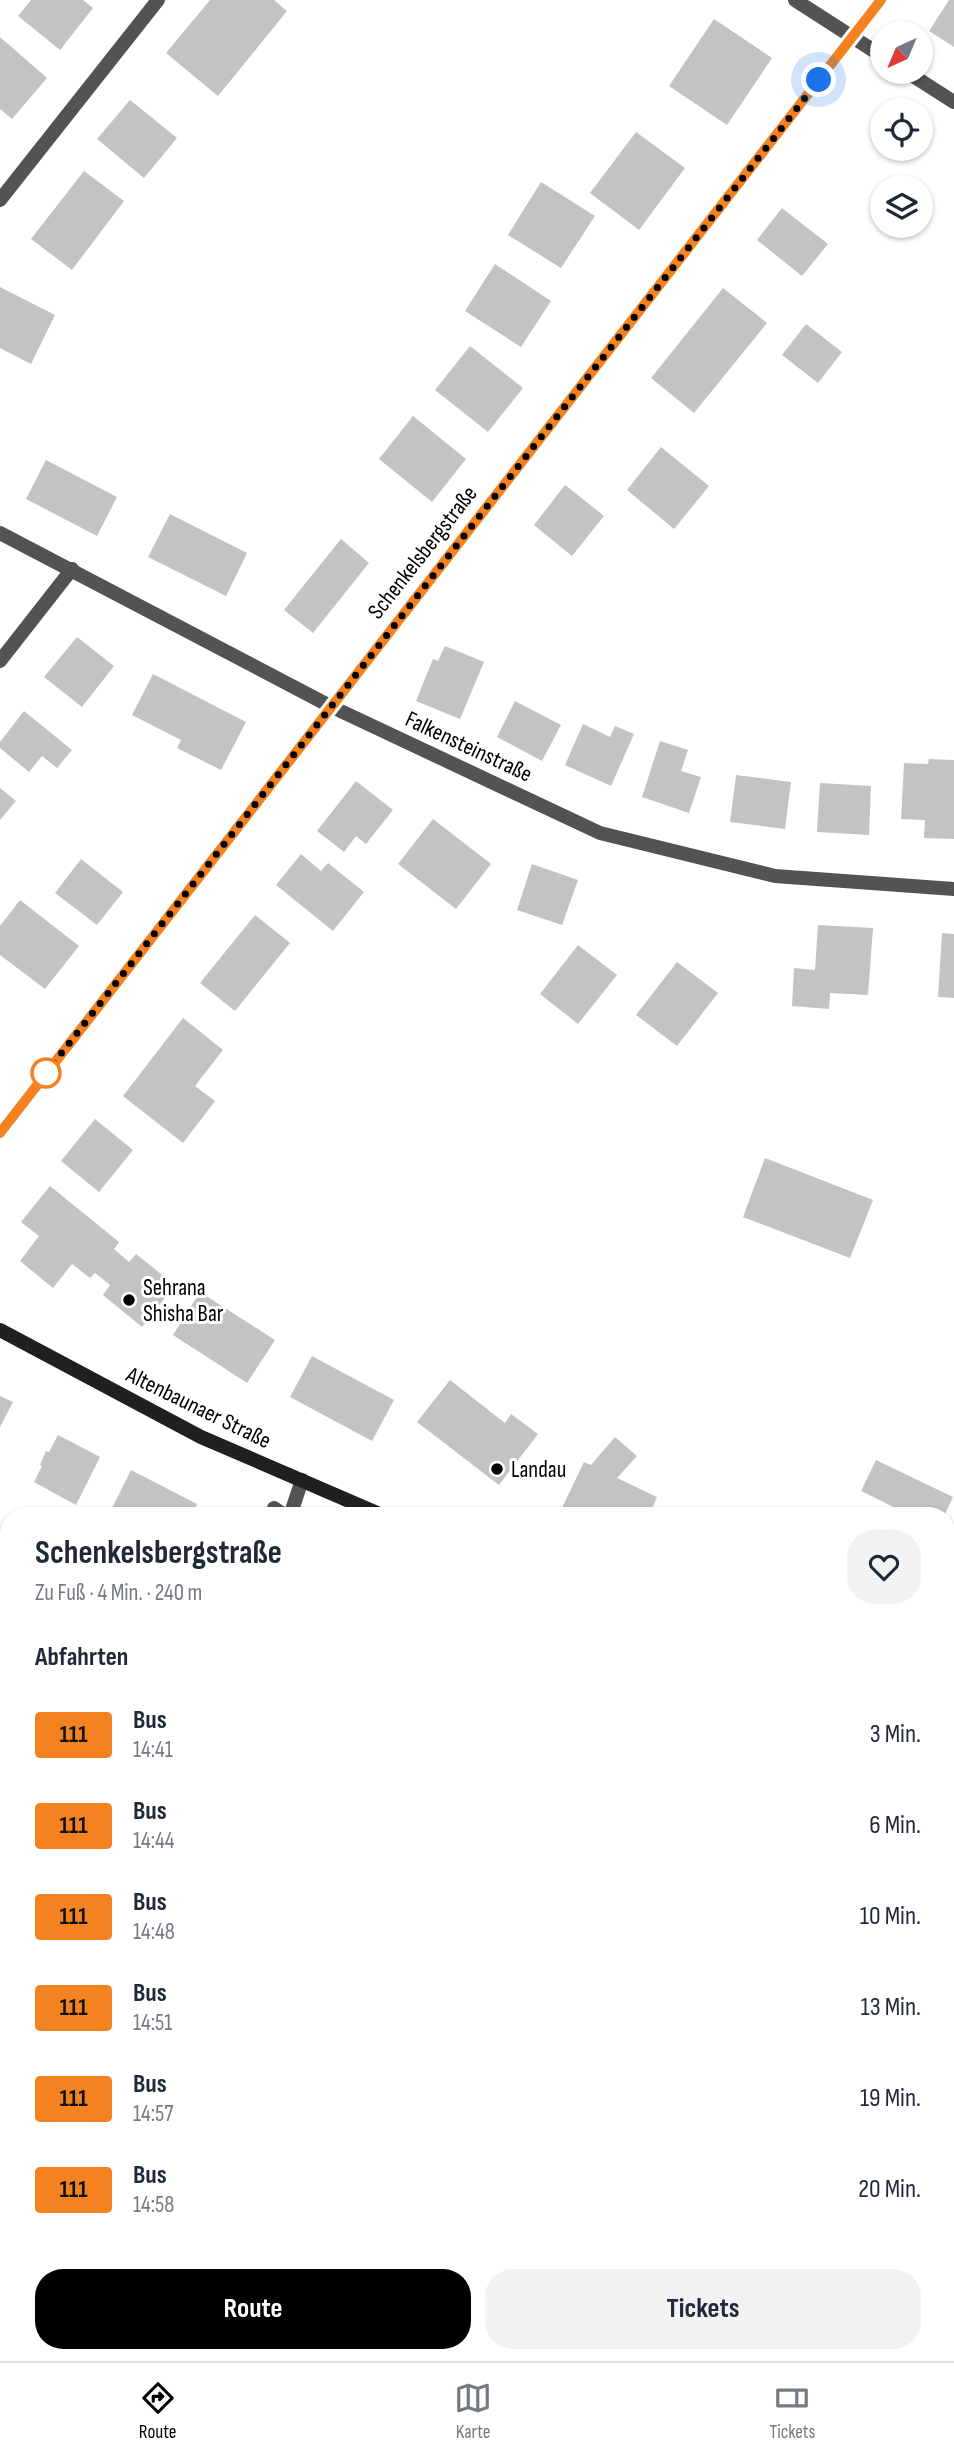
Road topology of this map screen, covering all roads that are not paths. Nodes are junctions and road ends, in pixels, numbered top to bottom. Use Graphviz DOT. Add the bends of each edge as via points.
graph roads {
  1 [pos="158,0"];
  2 [pos="795,0"];
  3 [pos="881,0"];
  4 [pos="853,37"];
  5 [pos="870,48"];
  6 [pos="926,84"];
  7 [pos="954,102"];
  8 [pos="0,200"];
  9 [pos="0,533"];
  10 [pos="72,569"];
  11 [pos="0,661"];
  12 [pos="330,706"];
  13 [pos="954,889"];
  14 [pos="0,1133"];
  15 [pos="0,1330"];
  16 [pos="302,1480"];
  17 [pos="286,1507"];
  18 [pos="364,1507"];
  1 -- 8 [label="street"];
  2 -- 4 [label="street"];
  3 -- 4 [label="street, Schenkelsbergstraße"];
  4 -- 5 [label="street"];
  4 -- 12 [label="street, Schenkelsbergstraße"];
  6 -- 7 [label="street"];
  9 -- 10 [label="street, Falkensteinstraße"];
  10 -- 11 [label="street"];
  10 -- 12 [label="street, Falkensteinstraße"];
  12 -- 13 [label="street, Falkensteinstraße" via="600,833 775,876"];
  12 -- 14 [label="street, Schenkelsbergstraße"];
  15 -- 16 [label="main road, Altenbaunaer Straße" via="201,1437"];
  16 -- 17 [label="street"];
  16 -- 18 [label="main road, Altenbaunaer Straße"];
}
